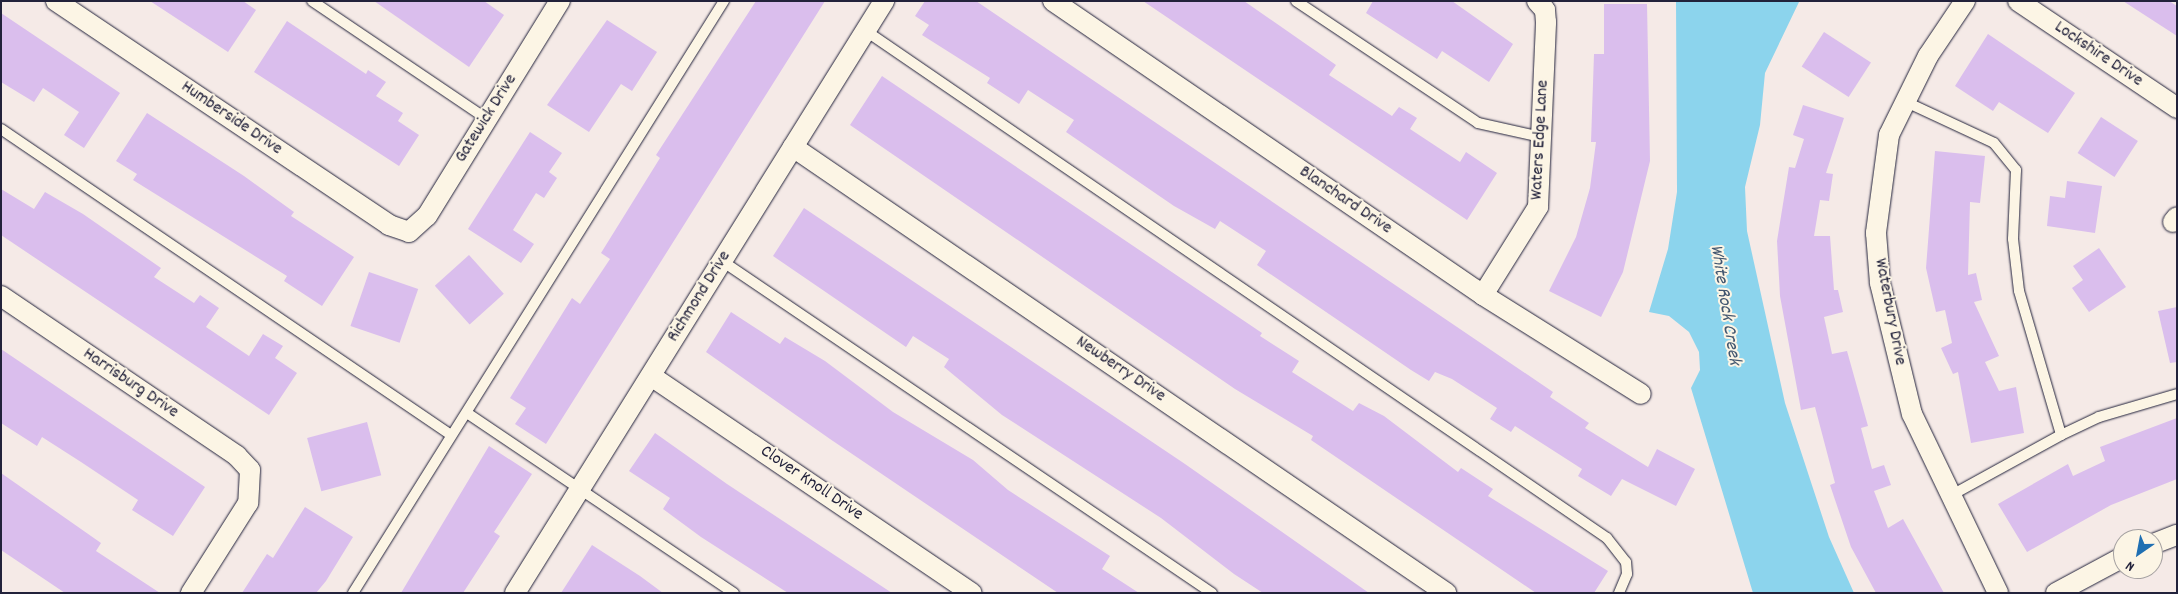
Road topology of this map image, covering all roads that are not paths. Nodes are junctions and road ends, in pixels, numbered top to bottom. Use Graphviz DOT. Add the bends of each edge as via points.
graph roads {
  1 [pos="56,1"];
  2 [pos="312,1"];
  3 [pos="560,1"];
  4 [pos="724,1"];
  5 [pos="884,1"];
  6 [pos="1053,1"];
  7 [pos="1296,1"];
  8 [pos="1537,1"];
  9 [pos="1965,1"];
  10 [pos="2018,1"];
  11 [pos="866,31"];
  12 [pos="1904,101"];
  13 [pos="2177,108"];
  14 [pos="487,119"];
  15 [pos="1,129"];
  16 [pos="1541,137"];
  17 [pos="794,147"];
  18 [pos="409,232"];
  19 [pos="722,261"];
  20 [pos="1483,295"];
  21 [pos="1,296"];
  22 [pos="651,376"];
  23 [pos="1641,394"];
  24 [pos="2177,394"];
  25 [pos="467,413"];
  26 [pos="452,435"];
  27 [pos="2062,435"];
  28 [pos="580,489"];
  29 [pos="1950,496"];
  30 [pos="2177,535"];
  31 [pos="2163,540"];
  32 [pos="2113,562"];
  33 [pos="191,593"];
  34 [pos="353,593"];
  35 [pos="515,593"];
  36 [pos="734,593"];
  37 [pos="971,593"];
  38 [pos="1212,593"];
  39 [pos="1446,593"];
  40 [pos="1620,593"];
  41 [pos="1998,593"];
  42 [pos="2056,593"];
  1 -- 18 [label="street, Humberside Drive" via="389,225"];
  2 -- 14 [label="lane"];
  3 -- 14 [label="street, Gatewick Drive"];
  4 -- 25 [label="lane"];
  5 -- 11 [label="street, Richmond Drive"];
  6 -- 20 [label="street, Blanchard Drive"];
  7 -- 16 [label="lane" via="1478,123"];
  8 -- 16 [label="street, Waters Edge Lane" via="1545,10 1546,22"];
  9 -- 12 [label="street, Waterbury Drive"];
  10 -- 13 [label="street, Lockshire Drive"];
  11 -- 17 [label="street, Richmond Drive"];
  11 -- 40 [label="lane" via="1611,541 1626,562 1627,574"];
  12 -- 27 [label="lane" via="1994,143 2016,170 2013,239 2019,291"];
  12 -- 29 [label="street, Waterbury Drive" via="1889,135 1877,208 1880,283 1912,414"];
  14 -- 18 [label="street, Gatewick Drive" via="427,216"];
  15 -- 26 [label="lane"];
  16 -- 20 [label="street, Waters Edge Lane" via="1538,207"];
  17 -- 19 [label="street, Richmond Drive"];
  17 -- 39 [label="street, Newberry Drive"];
  19 -- 22 [label="street, Richmond Drive"];
  19 -- 38 [label="lane"];
  20 -- 23 [label="street, Blanchard Drive"];
  21 -- 33 [label="street, Harrisburg Drive" via="237,456 253,478 248,503"];
  22 -- 28 [label="street, Richmond Drive"];
  22 -- 37 [label="street, Clover Knoll Drive"];
  24 -- 27 [label="lane" via="2099,417"];
  25 -- 26 [label="lane"];
  25 -- 28 [label="lane"];
  26 -- 34 [label="lane"];
  27 -- 29 [label="lane"];
  28 -- 35 [label="street, Richmond Drive"];
  28 -- 36 [label="lane"];
  29 -- 41 [label="street, Waterbury Drive"];
  30 -- 31 [label="street"];
  32 -- 42 [label="street"];
}
